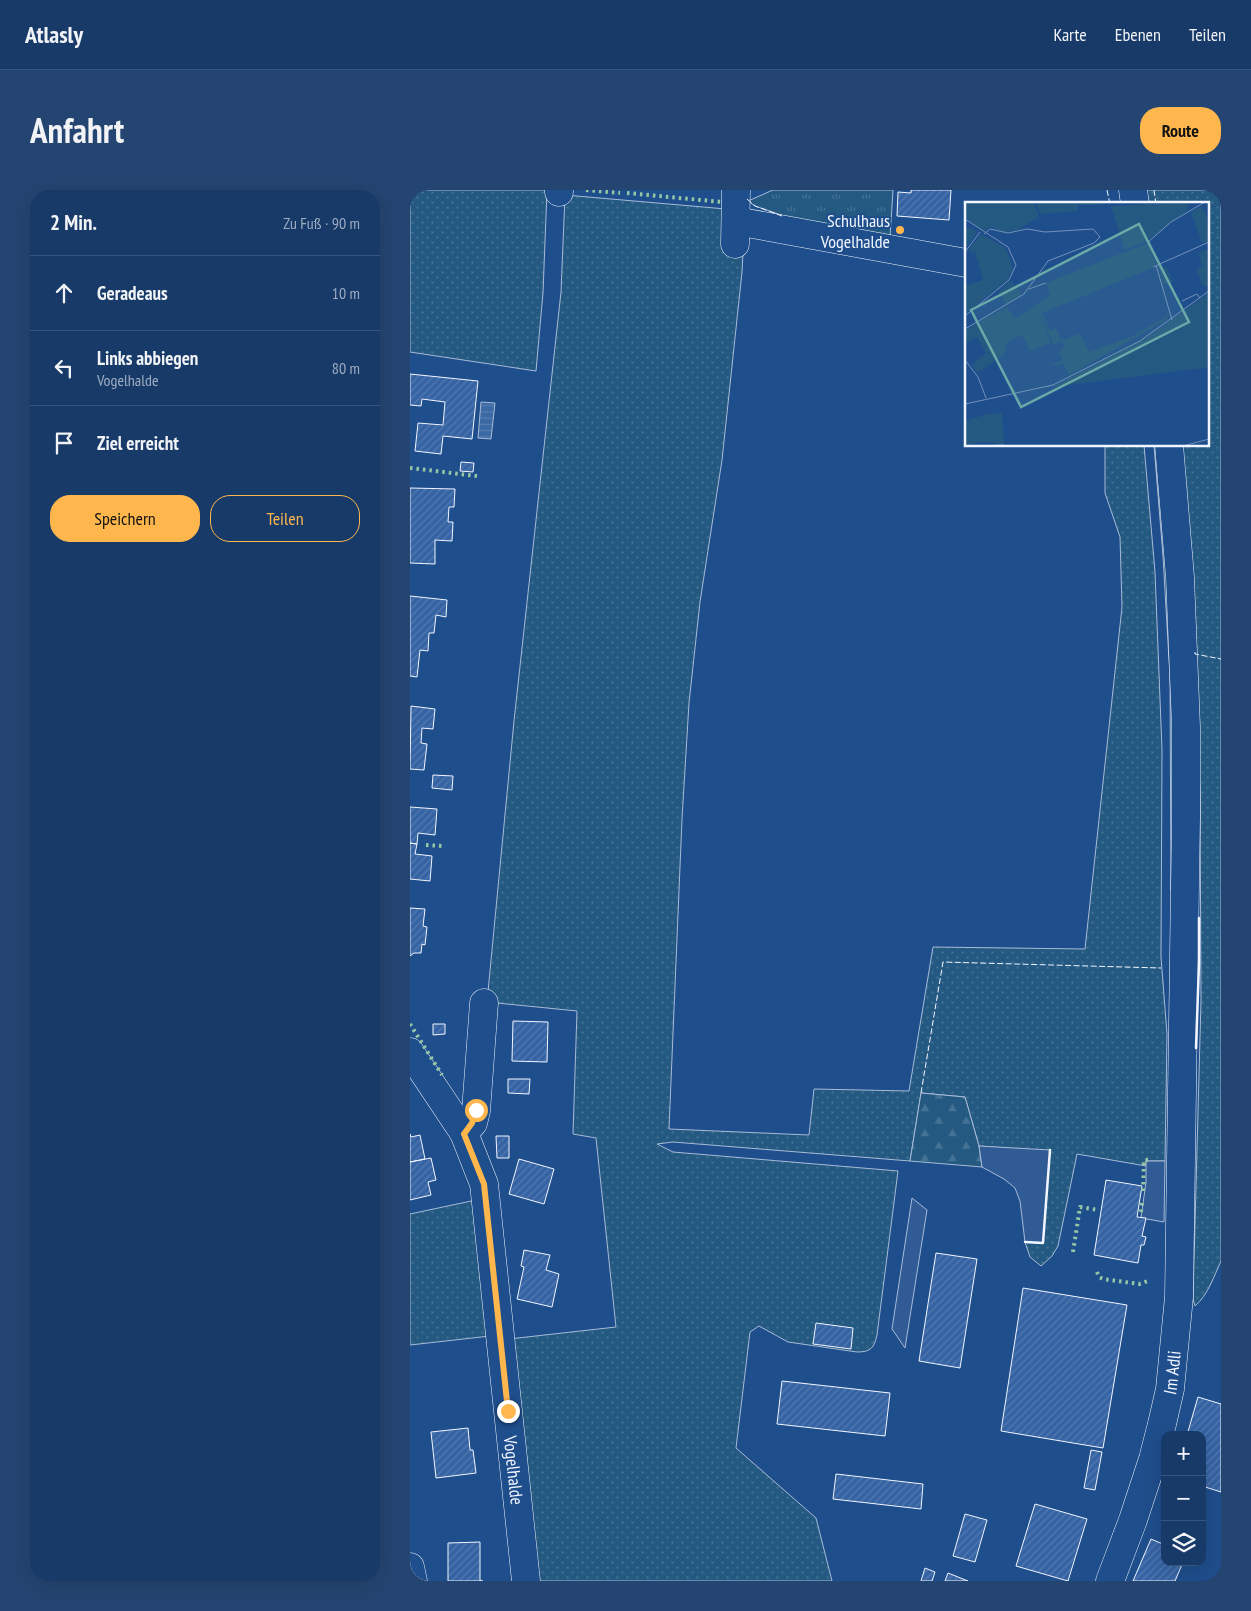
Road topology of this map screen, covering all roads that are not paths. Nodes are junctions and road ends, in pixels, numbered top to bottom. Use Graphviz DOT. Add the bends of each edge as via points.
graph roads {
  1 [pos="736,190"];
  2 [pos="965,263"];
  3 [pos="1169,446"];
  4 [pos="484,1003"];
  5 [pos="410,1052"];
  6 [pos="464,1134"];
  7 [pos="410,1567"];
  8 [pos="413,1581"];
  9 [pos="526,1581"];
  10 [pos="1110,1581"];
  1 -- 2 [label="street" via="736,233"];
  3 -- 10 [label="street, Im Adli" via="1186,727 1179,1297 1170,1389 1153,1459"];
  4 -- 6 [label="street" via="476,1110"];
  5 -- 6 [label="street, Vogelhalde"];
  6 -- 9 [label="street, Vogelhalde" via="484,1184"];
  7 -- 8 [label="street"];
}
